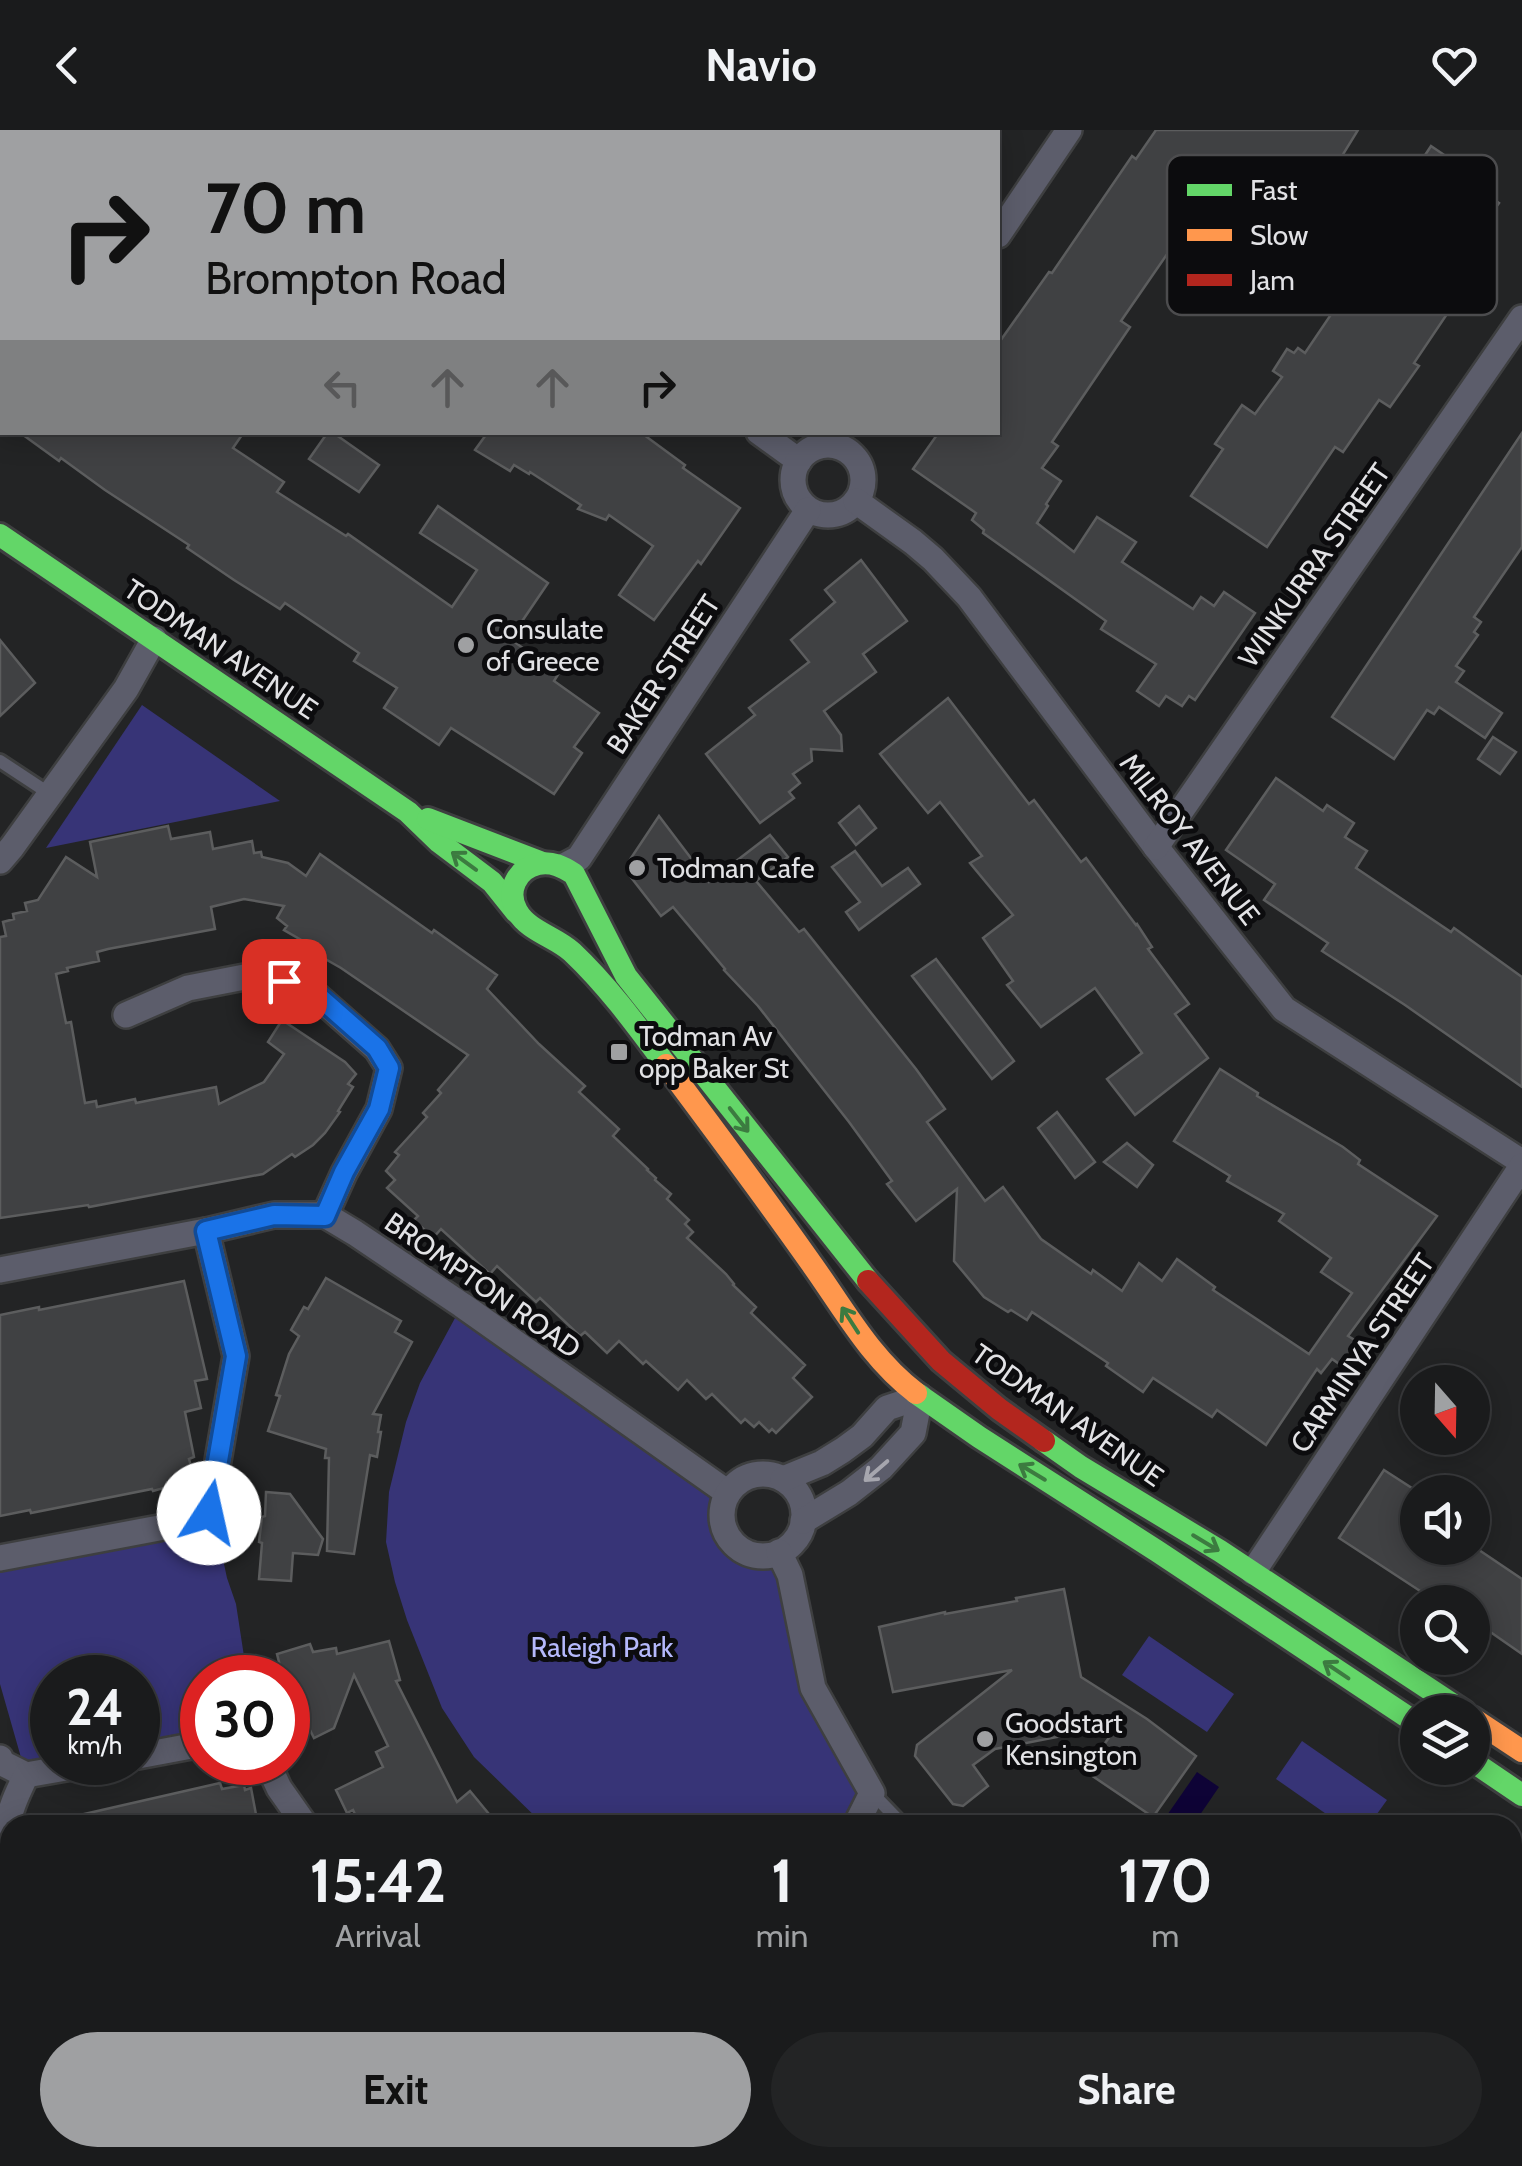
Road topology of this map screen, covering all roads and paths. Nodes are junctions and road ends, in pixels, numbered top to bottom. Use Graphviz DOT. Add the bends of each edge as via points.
graph roads {
  1 [pos="1069,130"];
  2 [pos="1000,232"];
  3 [pos="1522,318"];
  4 [pos="763,435"];
  5 [pos="856,443"];
  6 [pos="799,461"];
  7 [pos="856,500"];
  8 [pos="808,510"];
  9 [pos="0,535"];
  10 [pos="154,639"];
  11 [pos="0,761"];
  12 [pos="50,794"];
  13 [pos="408,812"];
  14 [pos="1156,847"];
  15 [pos="0,861"];
  16 [pos="561,871"];
  17 [pos="516,912"];
  18 [pos="536,928"];
  19 [pos="126,1015"];
  20 [pos="1522,1164"];
  21 [pos="325,1216"];
  22 [pos="206,1231"];
  23 [pos="0,1270"];
  24 [pos="867,1280"];
  25 [pos="920,1397"];
  26 [pos="1039,1436"];
  27 [pos="783,1479"];
  28 [pos="728,1492"];
  29 [pos="802,1522"];
  30 [pos="779,1552"];
  31 [pos="0,1558"];
  32 [pos="1252,1572"];
  33 [pos="1438,1695"];
  34 [pos="1400,1712"];
  35 [pos="1490,1730"];
  36 [pos="1522,1750"];
  37 [pos="0,1758"];
  38 [pos="1490,1773"];
  39 [pos="30,1774"];
  40 [pos="26,1775"];
  41 [pos="278,1785"];
  42 [pos="872,1793"];
  43 [pos="1522,1795"];
  44 [pos="11,1815"];
  45 [pos="298,1815"];
  46 [pos="861,1815"];
  47 [pos="893,1815"];
  1 -- 2 [label="street"];
  3 -- 14 [label="street, WINKURRA STREET"];
  4 -- 6 [label="street"];
  5 -- 6 [label="street" via="817,447"];
  5 -- 7 [label="street"];
  6 -- 8 [label="street" via="792,482"];
  7 -- 8 [label="street" via="839,513"];
  7 -- 14 [label="street, MILROY AVENUE" via="969,597"];
  8 -- 16 [label="street, BAKER STREET" via="579,858"];
  9 -- 10 [label="main road, TODMAN AVENUE"];
  10 -- 12 [label="street"];
  10 -- 13 [label="main road, TODMAN AVENUE"];
  11 -- 12 [label="lane"];
  12 -- 15 [label="street"];
  13 -- 16 [label="main road, TODMAN AVENUE"];
  17 -- 13 [label="main road, TODMAN AVENUE, one-way" via="495,882"];
  14 -- 20 [label="street, MILROY AVENUE" via="1284,1008"];
  16 -- 17 [label="main road" via="528,867 518,875"];
  16 -- 18 [label="main road" via="581,897 578,909 561,927"];
  16 -- 24 [label="main road, TODMAN AVENUE, one-way" via="626,976"];
  17 -- 18 [label="main road, TODMAN AVENUE"];
  25 -- 18 [label="main road, one-way" via="864,1340 624,1009 580,959"];
  19 -- 21 [label="street" via="188,988 260,974 309,988 377,1048 389,1068 379,1109"];
  20 -- 32 [label="street, CARMINYA STREET"];
  21 -- 22 [label="street, BROMPTON ROAD" via="274,1215"];
  21 -- 28 [label="street, BROMPTON ROAD"];
  22 -- 23 [label="street, BROMPTON ROAD"];
  22 -- 31 [label="street" via="236,1356 209,1513"];
  24 -- 25 [label="main road" via="882,1320 919,1366"];
  24 -- 26 [label="main road, TODMAN AVENUE" via="942,1362"];
  25 -- 26 [label="main road" via="959,1398 1007,1429"];
  25 -- 27 [label="street" via="887,1408 843,1450"];
  25 -- 29 [label="street, one-way" via="912,1433 881,1468"];
  34 -- 25 [label="main road, one-way"];
  26 -- 32 [label="main road, TODMAN AVENUE, one-way"];
  27 -- 28 [label="street" via="753,1475"];
  27 -- 29 [label="street" via="797,1492"];
  28 -- 30 [label="street" via="722,1522 734,1544 754,1555"];
  29 -- 30 [label="street" via="797,1538"];
  30 -- 42 [label="street" via="790,1575 813,1688"];
  32 -- 33 [label="main road, TODMAN AVENUE"];
  35 -- 36 [label="main road"];
  37 -- 40 [label="street"];
  38 -- 43 [label="main road"];
  39 -- 40 [label="street"];
  40 -- 44 [label="street"];
  41 -- 45 [label="street"];
  42 -- 46 [label="street"];
  42 -- 47 [label="lane"];
}
